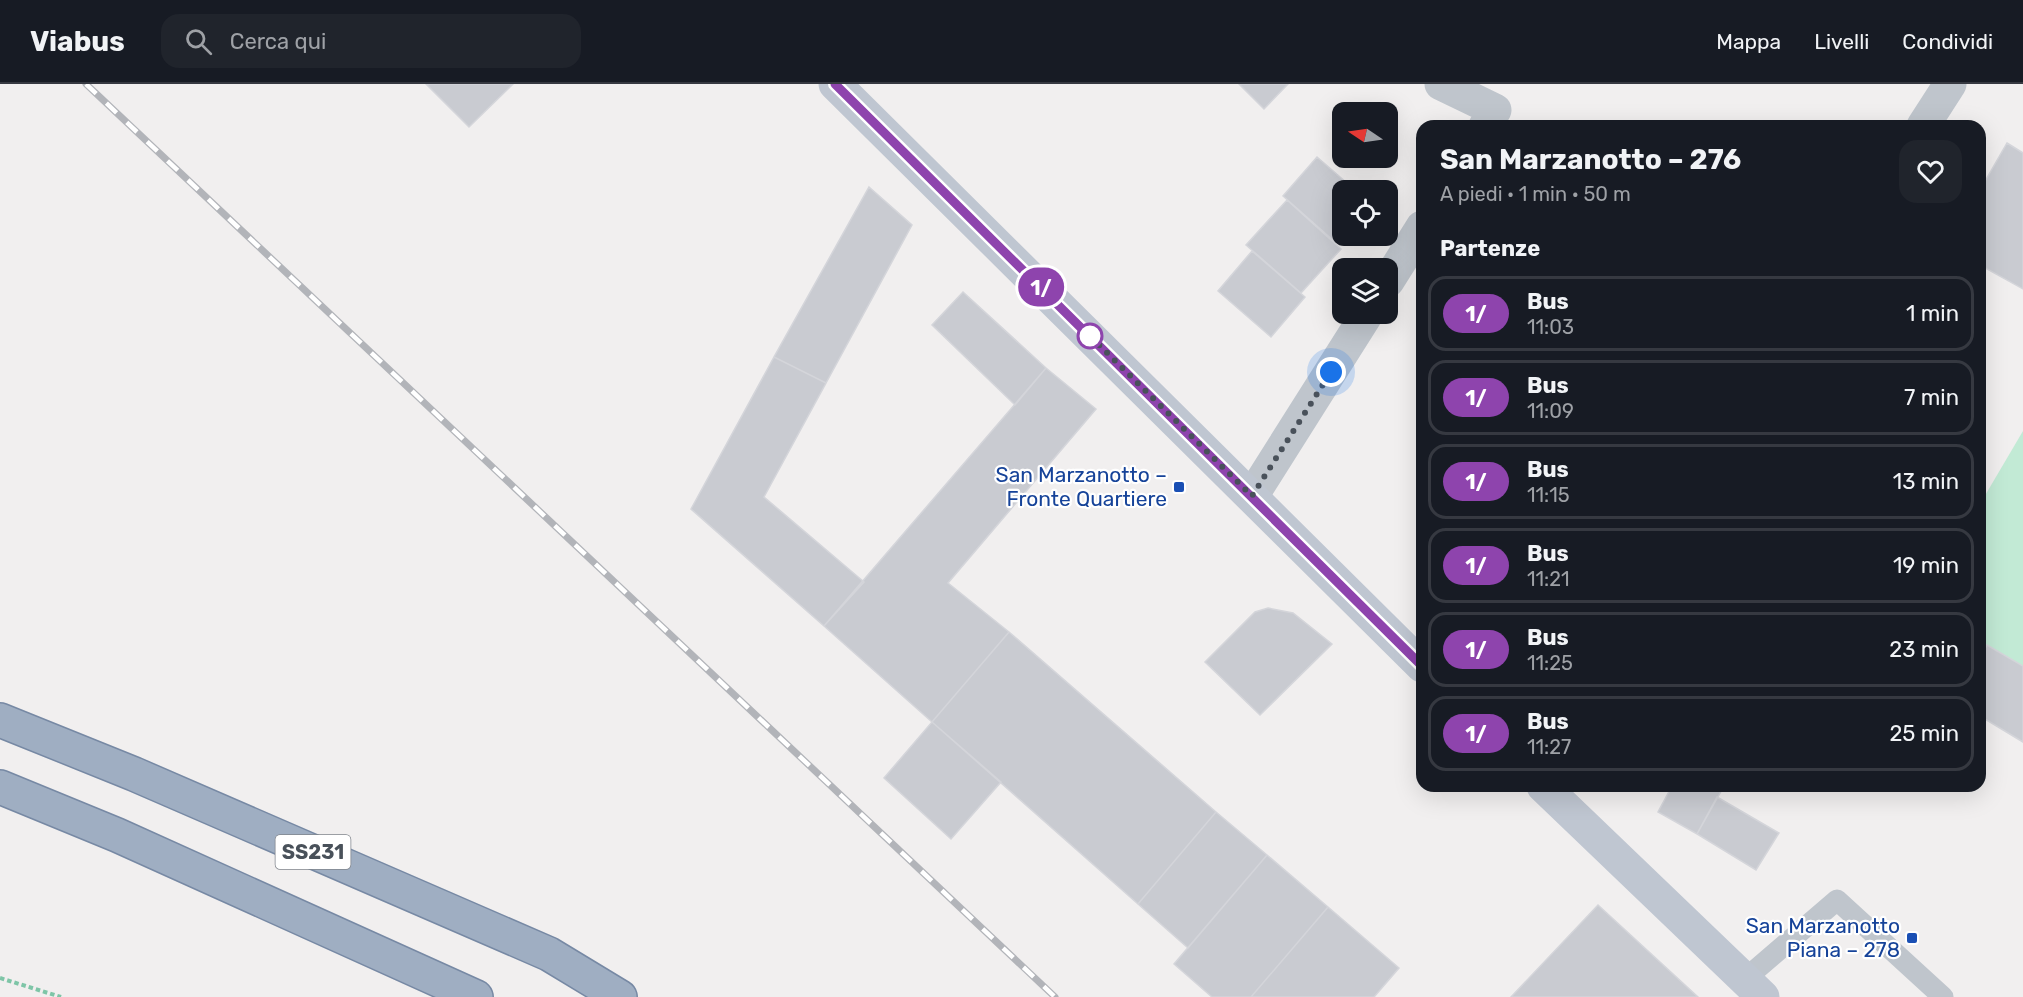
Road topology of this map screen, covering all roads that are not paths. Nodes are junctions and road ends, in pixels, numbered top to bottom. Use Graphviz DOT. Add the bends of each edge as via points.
graph roads {
  1 [pos="835,84"];
  2 [pos="1441,84"];
  3 [pos="1950,84"];
  4 [pos="1489,120"];
  5 [pos="1927,120"];
  6 [pos="1416,237"];
  7 [pos="1398,265"];
  8 [pos="1361,324"];
  9 [pos="1252,496"];
  10 [pos="1416,660"];
  11 [pos="0,720"];
  12 [pos="0,787"];
  13 [pos="1549,792"];
  14 [pos="1754,988"];
  15 [pos="476,997"];
  16 [pos="620,997"];
  17 [pos="1943,997"];
  1 -- 9 [label="main road"];
  2 -- 4 [label="street" via="1495,110"];
  3 -- 5 [label="street"];
  6 -- 7 [label="street"];
  8 -- 9 [label="street"];
  9 -- 10 [label="main road"];
  11 -- 16 [label="highway, SS231" via="549,954"];
  12 -- 15 [label="highway" via="117,835"];
  13 -- 14 [label="main road"];
  14 -- 17 [label="lane" via="1837,900"];
}
